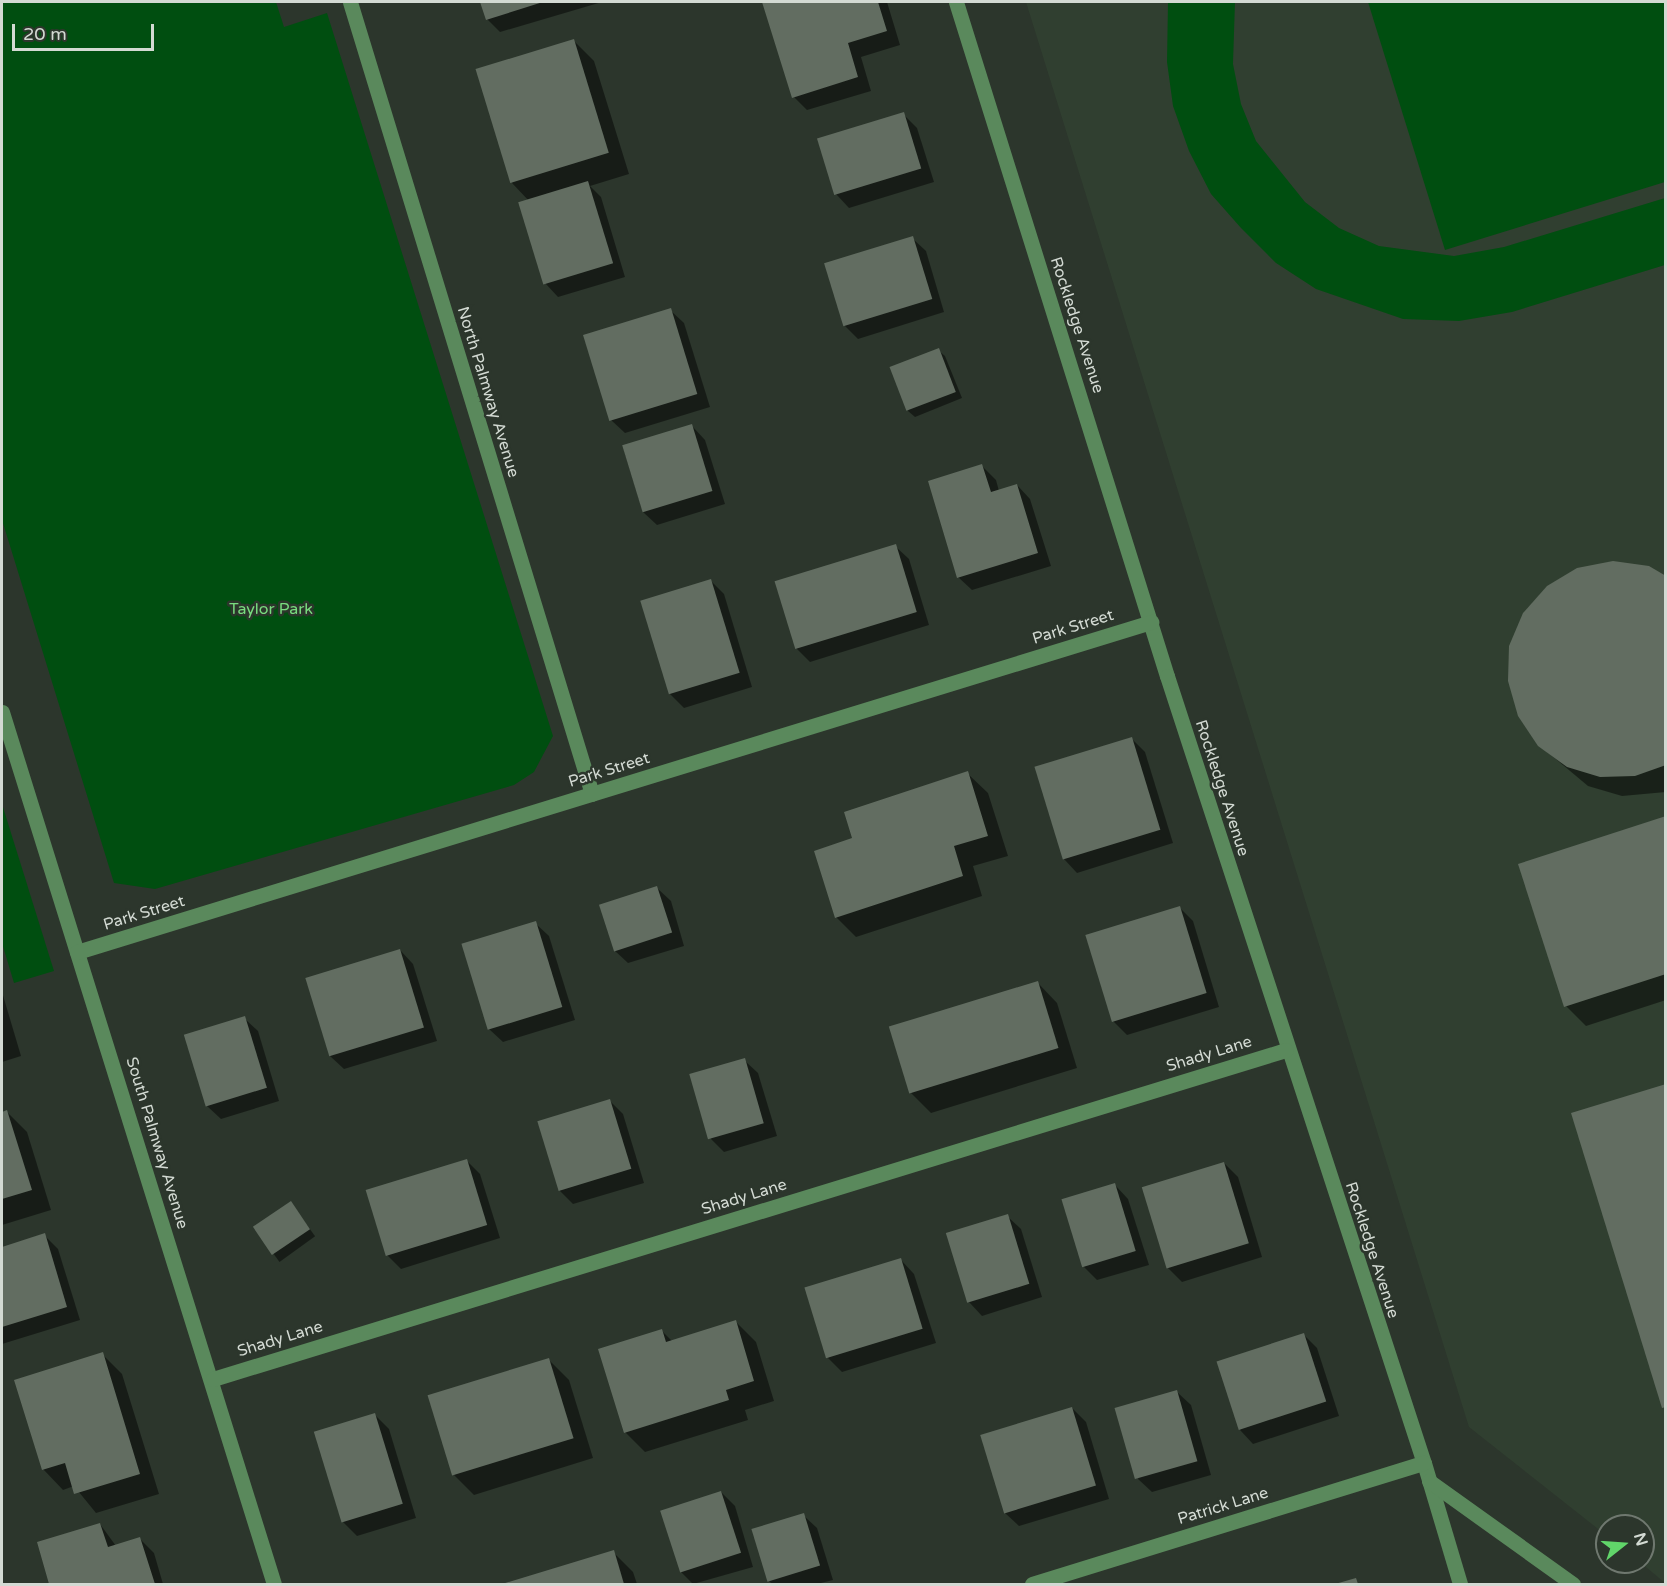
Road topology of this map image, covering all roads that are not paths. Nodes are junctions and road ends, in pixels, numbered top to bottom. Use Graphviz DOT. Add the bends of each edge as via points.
graph roads {
  1 [pos="350,2"];
  2 [pos="956,2"];
  3 [pos="1151,622"];
  4 [pos="2,712"];
  5 [pos="592,794"];
  6 [pos="77,952"];
  7 [pos="1286,1050"];
  8 [pos="213,1378"];
  9 [pos="1424,1463"];
  10 [pos="1429,1481"];
  11 [pos="274,1584"];
  12 [pos="1032,1584"];
  13 [pos="1460,1584"];
  14 [pos="1573,1584"];
  1 -- 5 [label="street, North Palmway Avenue"];
  2 -- 3 [label="street, Rockledge Avenue"];
  3 -- 5 [label="street, Park Street"];
  3 -- 7 [label="street, Rockledge Avenue"];
  4 -- 6 [label="street, South Palmway Avenue"];
  5 -- 6 [label="street, Park Street"];
  6 -- 8 [label="street, South Palmway Avenue"];
  7 -- 8 [label="street, Shady Lane"];
  7 -- 9 [label="street, Rockledge Avenue"];
  8 -- 11 [label="street, South Palmway Avenue"];
  9 -- 10 [label="street, Rockledge Avenue"];
  9 -- 12 [label="street, Patrick Lane"];
  10 -- 13 [label="street, Rockledge Avenue"];
  10 -- 14 [label="street"];
}
